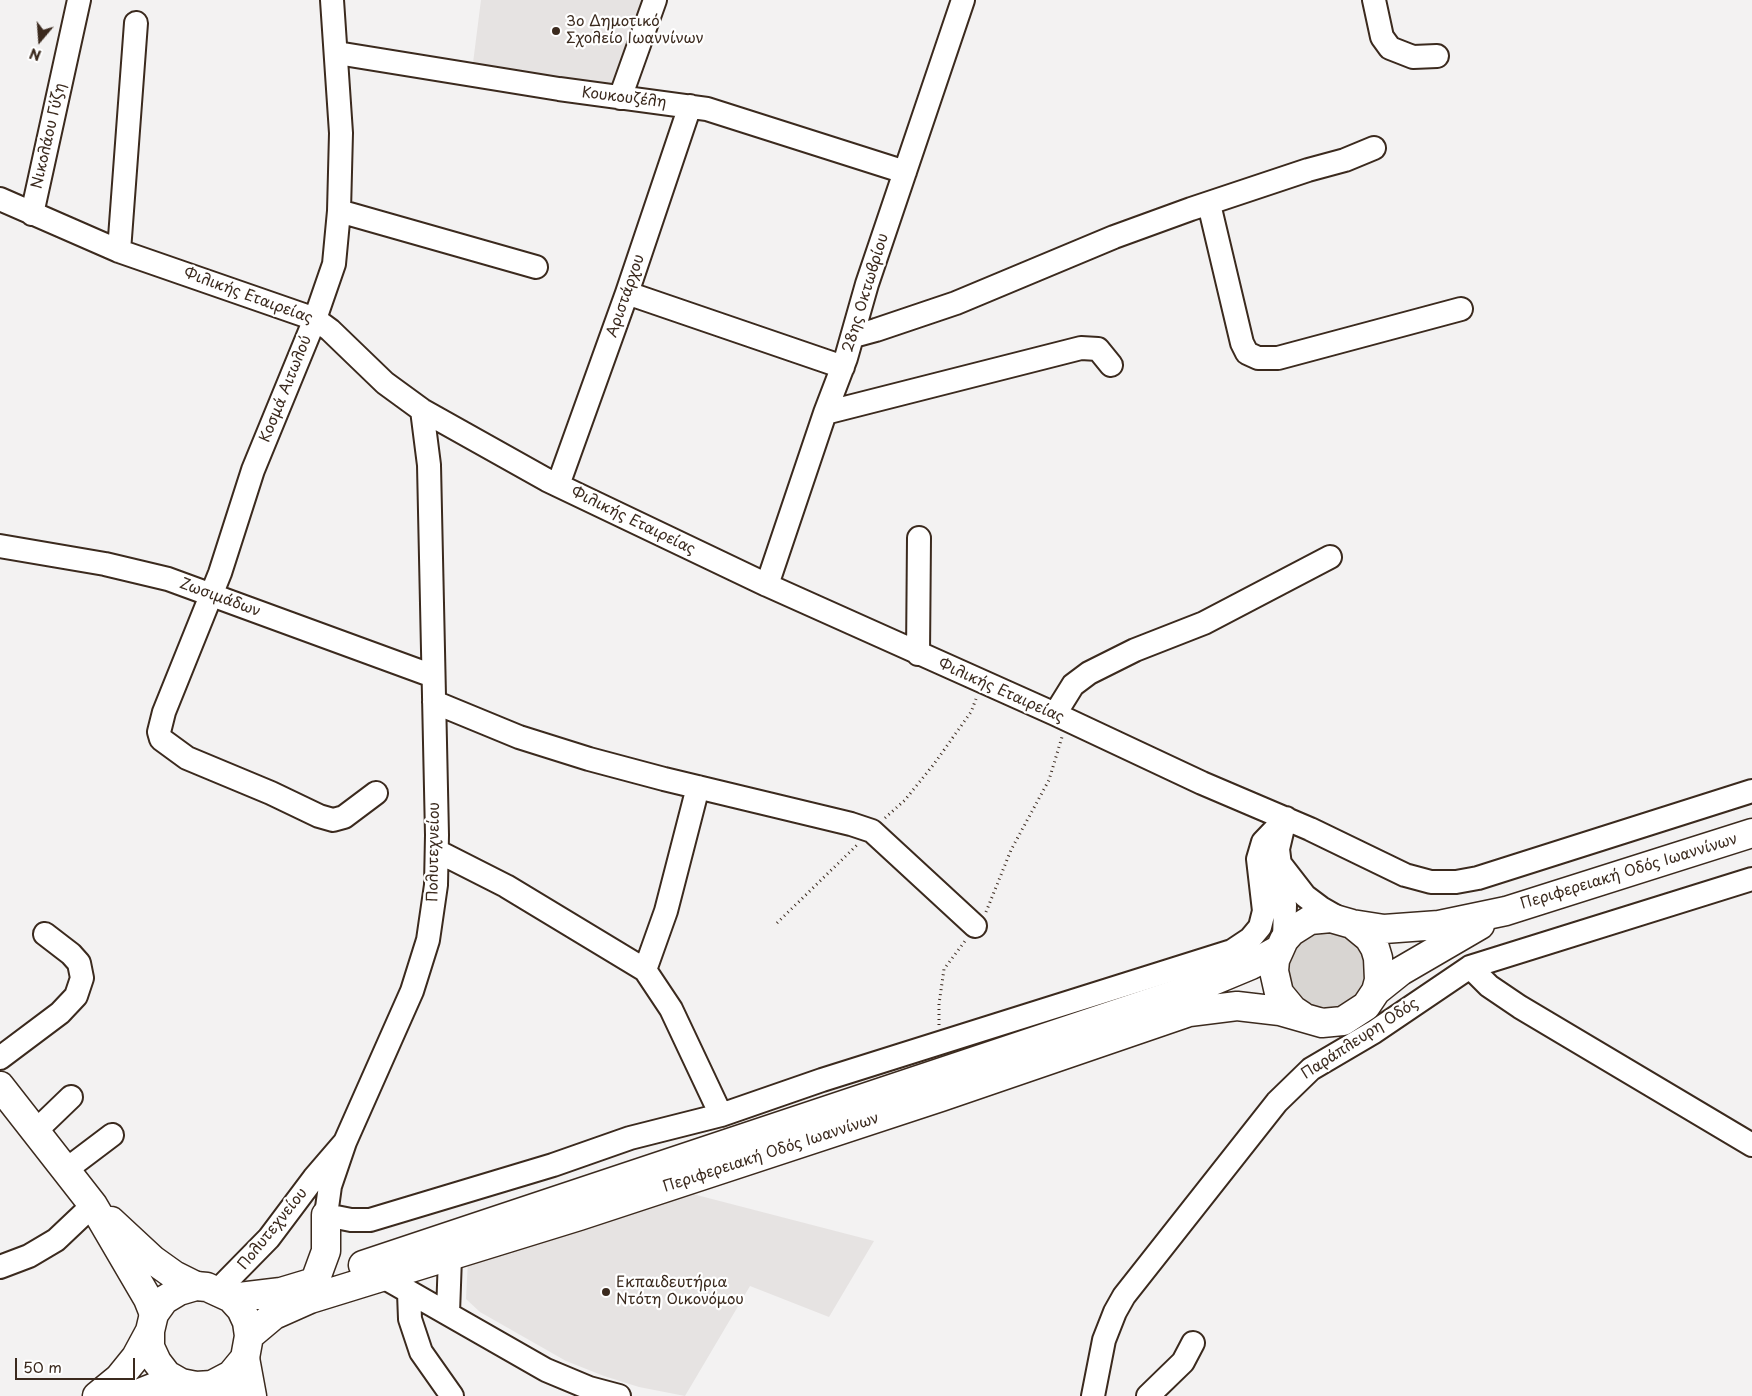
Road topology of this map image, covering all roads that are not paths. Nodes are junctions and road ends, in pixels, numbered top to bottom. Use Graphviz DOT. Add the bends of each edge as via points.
graph roads {
  1 [pos="79,0"];
  2 [pos="332,0"];
  3 [pos="655,0"];
  4 [pos="963,0"];
  5 [pos="1374,0"];
  6 [pos="136,23"];
  7 [pos="337,53"];
  8 [pos="1437,56"];
  9 [pos="620,98"];
  10 [pos="690,106"];
  11 [pos="1374,148"];
  12 [pos="905,172"];
  13 [pos="2,203"];
  14 [pos="1209,204"];
  15 [pos="339,211"];
  16 [pos="32,214"];
  17 [pos="119,251"];
  18 [pos="536,267"];
  19 [pos="627,293"];
  20 [pos="1461,309"];
  21 [pos="315,319"];
  22 [pos="854,336"];
  23 [pos="1111,365"];
  24 [pos="843,367"];
  25 [pos="422,410"];
  26 [pos="825,413"];
  27 [pos="558,485"];
  28 [pos="919,538"];
  29 [pos="0,546"];
  30 [pos="1330,557"];
  31 [pos="767,585"];
  32 [pos="212,595"];
  33 [pos="918,654"];
  34 [pos="433,676"];
  35 [pos="434,702"];
  36 [pos="1059,716"];
  37 [pos="698,787"];
  38 [pos="1752,791"];
  39 [pos="376,792"];
  40 [pos="1286,818"];
  41 [pos="1752,833"];
  42 [pos="437,851"];
  43 [pos="1280,864"];
  44 [pos="1752,879"];
  45 [pos="1506,911"];
  46 [pos="1347,922"];
  47 [pos="975,926"];
  48 [pos="45,934"];
  49 [pos="1281,945"];
  50 [pos="1470,967"];
  51 [pos="645,970"];
  52 [pos="1376,991"];
  53 [pos="1302,1016"];
  54 [pos="1357,1027"];
  55 [pos="0,1058"];
  56 [pos="0,1086"];
  57 [pos="71,1097"];
  58 [pos="721,1115"];
  59 [pos="33,1129"];
  60 [pos="112,1135"];
  61 [pos="345,1142"];
  62 [pos="1752,1145"];
  63 [pos="66,1169"];
  64 [pos="94,1205"];
  65 [pos="326,1215"];
  66 [pos="450,1257"];
  67 [pos="0,1267"];
  68 [pos="385,1278"];
  69 [pos="315,1281"];
  70 [pos="215,1291"];
  71 [pos="409,1293"];
  72 [pos="448,1313"];
  73 [pos="152,1323"];
  74 [pos="1193,1343"];
  75 [pos="247,1347"];
  76 [pos="181,1383"];
  77 [pos="221,1390"];
  78 [pos="97,1396"];
  79 [pos="132,1396"];
  80 [pos="252,1396"];
  81 [pos="452,1396"];
  82 [pos="619,1396"];
  83 [pos="1093,1396"];
  84 [pos="1148,1396"];
  1 -- 16 [label="street, Νικολάου Γύζη"];
  2 -- 7 [label="street, Κοσμά Αιτωλού"];
  3 -- 9 [label="street"];
  4 -- 12 [label="street, 28ης Οκτωβρίου"];
  5 -- 8 [label="street" via="1382,37 1390,48 1413,57"];
  6 -- 17 [label="street"];
  7 -- 9 [label="street, Κουκουζέλη"];
  7 -- 15 [label="street, Κοσμά Αιτωλού" via="341,133"];
  9 -- 10 [label="street, Κουκουζέλη"];
  10 -- 12 [label="street, Κουκουζέλη"];
  10 -- 19 [label="street, Αριστάρχου"];
  11 -- 14 [label="street"];
  12 -- 22 [label="street, 28ης Οκτωβρίου" via="867,284"];
  13 -- 16 [label="street, Φιλικής Εταιρείας"];
  14 -- 20 [label="street" via="1242,343 1247,353 1258,358 1278,358"];
  14 -- 22 [label="street" via="1114,237 956,303"];
  15 -- 18 [label="street"];
  15 -- 21 [label="street, Κοσμά Αιτωλού" via="334,264"];
  16 -- 17 [label="street, Φιλικής Εταιρείας"];
  17 -- 21 [label="street, Φιλικής Εταιρείας"];
  19 -- 24 [label="street"];
  19 -- 27 [label="street, Αριστάρχου"];
  21 -- 25 [label="street, Φιλικής Εταιρείας" via="385,383"];
  21 -- 32 [label="street, Κοσμά Αιτωλού" via="253,470"];
  22 -- 24 [label="street, 28ης Οκτωβρίου"];
  23 -- 26 [label="street" via="1098,348 1081,348"];
  24 -- 26 [label="street, 28ης Οκτωβρίου"];
  25 -- 27 [label="street, Φιλικής Εταιρείας"];
  25 -- 34 [label="street, Πολυτεχνείου" via="429,465"];
  26 -- 31 [label="street, 28ης Οκτωβρίου"];
  27 -- 31 [label="street, Φιλικής Εταιρείας"];
  28 -- 33 [label="street"];
  29 -- 32 [label="street, Ζωσιμάδων" via="105,564 168,579"];
  30 -- 36 [label="street" via="1216,618 1134,650 1101,667 1074,686"];
  31 -- 33 [label="street, Φιλικής Εταιρείας"];
  32 -- 34 [label="street, Ζωσιμάδων"];
  32 -- 39 [label="street, Κοσμά Αιτωλού" via="159,725 160,740 187,758 334,820 344,817"];
  33 -- 36 [label="street, Φιλικής Εταιρείας"];
  34 -- 35 [label="street, Πολυτεχνείου"];
  35 -- 37 [label="street" via="519,737"];
  35 -- 42 [label="street, Πολυτεχνείου"];
  36 -- 40 [label="street, Φιλικής Εταιρείας" via="1202,783"];
  37 -- 47 [label="street" via="872,831"];
  37 -- 51 [label="street" via="666,912"];
  38 -- 40 [label="street" via="1478,878 1456,882 1431,882 1405,876"];
  40 -- 43 [label="street" via="1278,849"];
  40 -- 58 [label="street" via="1263,842 1258,860 1264,911 1260,927 1250,939 1232,951"];
  41 -- 45 [label="main road, Περιφερειακή Οδός Ιωαννίνων"];
  42 -- 51 [label="street" via="506,886"];
  42 -- 61 [label="street, Πολυτεχνείου" via="434,907 420,968"];
  43 -- 46 [label="street" via="1305,896"];
  43 -- 49 [label="street" via="1285,905"];
  44 -- 50 [label="street, Παράπλευρη Οδός"];
  45 -- 46 [label="main road, Περιφερειακή Οδός Ιωαννίνων" via="1410,929 1384,929"];
  45 -- 52 [label="main road, Περιφερειακή Οδός Ιωαννίνων" via="1418,960"];
  46 -- 49 [label="main road, Περιφερειακή Οδός Ιωαννίνων" via="1320,918 1310,920 1291,932"];
  46 -- 52 [label="main road" via="1369,938 1378,958"];
  48 -- 55 [label="street" via="79,963 82,978 76,996 60,1013"];
  49 -- 53 [label="main road, Περιφερειακή Οδός Ιωαννίνων" via="1274,971 1279,993"];
  49 -- 69 [label="main road, Περιφερειακή Οδός Ιωαννίνων" via="1251,965 1202,985"];
  50 -- 54 [label="street, Παράπλευρη Οδός"];
  50 -- 62 [label="street" via="1489,986 1520,1007"];
  51 -- 58 [label="street" via="671,1008"];
  52 -- 54 [label="main road, Περιφερειακή Οδός Ιωαννίνων"];
  53 -- 54 [label="main road, Περιφερειακή Οδός Ιωαννίνων" via="1322,1023 1343,1021"];
  53 -- 66 [label="main road, Περιφερειακή Οδός Ιωαννίνων" via="1237,1006 1189,1012 941,1098"];
  54 -- 83 [label="street, Παράπλευρη Οδός" via="1293,1084 1124,1296 1104,1340"];
  56 -- 59 [label="main road"];
  57 -- 59 [label="street"];
  58 -- 65 [label="street" via="630,1138 396,1214 370,1220"];
  59 -- 63 [label="main road"];
  60 -- 63 [label="street"];
  61 -- 65 [label="street" via="330,1186"];
  61 -- 70 [label="street, Πολυτεχνείου" via="269,1238"];
  63 -- 64 [label="main road"];
  64 -- 67 [label="street" via="56,1240"];
  64 -- 70 [label="main road" via="153,1260 174,1275"];
  64 -- 73 [label="main road" via="148,1299"];
  65 -- 69 [label="main road" via="326,1251"];
  66 -- 68 [label="main road, Περιφερειακή Οδός Ιωαννίνων"];
  66 -- 72 [label="street"];
  68 -- 71 [label="street"];
  68 -- 75 [label="main road, Περιφερειακή Οδός Ιωαννίνων" via="291,1306 274,1315"];
  69 -- 70 [label="main road, Περιφερειακή Οδός Ιωαννίνων" via="281,1292"];
  70 -- 73 [label="main road, Περιφερειακή Οδός Ιωαννίνων" via="179,1291 164,1300"];
  70 -- 75 [label="main road" via="241,1309 248,1322"];
  71 -- 72 [label="street"];
  71 -- 81 [label="street" via="410,1318 421,1352"];
  72 -- 82 [label="street" via="546,1370 589,1388"];
  73 -- 76 [label="main road" via="150,1347 157,1362 167,1375"];
  73 -- 78 [label="main road, Περιφερειακή Οδός Ιωαννίνων" via="136,1357 119,1378"];
  74 -- 84 [label="street" via="1183,1362"];
  75 -- 77 [label="main road, Περιφερειακή Οδός Ιωαννίνων"];
  75 -- 80 [label="main road"];
  76 -- 77 [label="main road, Περιφερειακή Οδός Ιωαννίνων"];
  76 -- 79 [label="main road, Περιφερειακή Οδός Ιωαννίνων" via="155,1387"];
}
